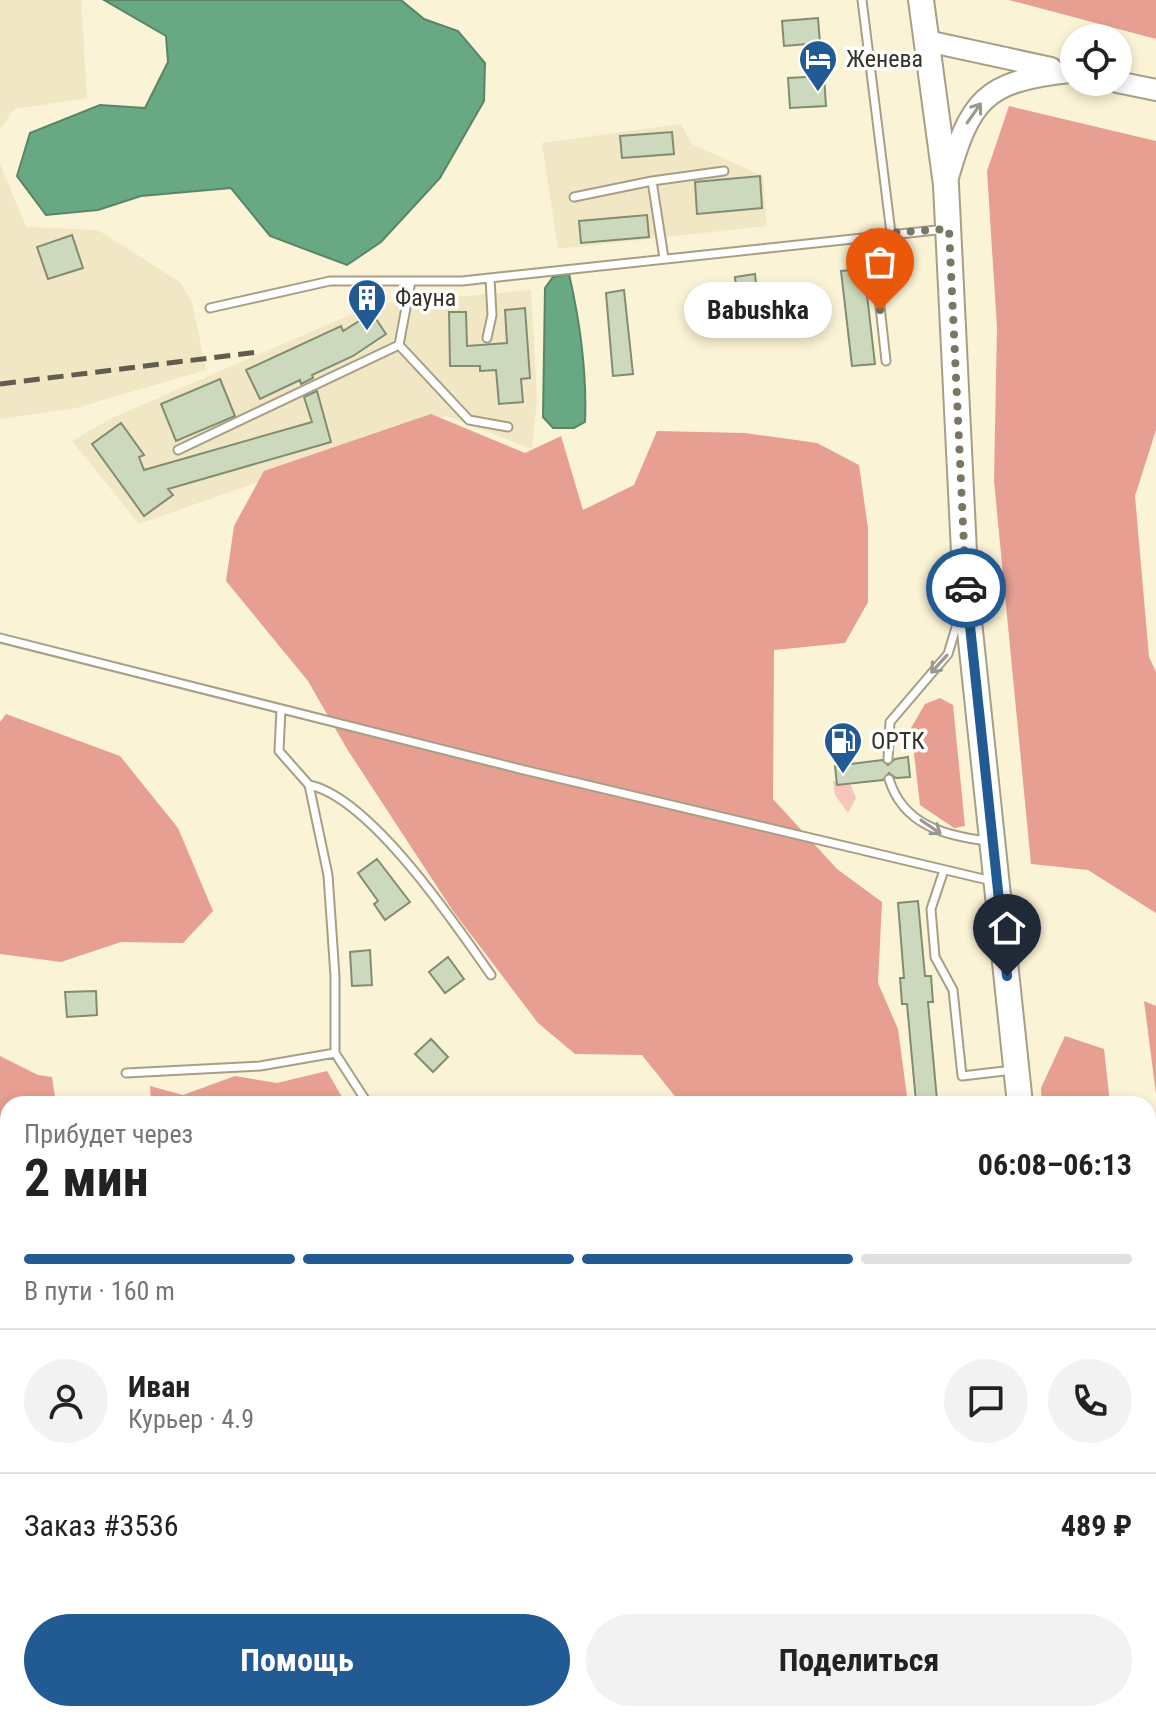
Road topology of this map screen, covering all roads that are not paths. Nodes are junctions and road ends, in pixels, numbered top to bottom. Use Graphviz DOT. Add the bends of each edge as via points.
graph roads {
  1 [pos="862,0"];
  2 [pos="921,0"];
  3 [pos="927,41"];
  4 [pos="1060,69"];
  5 [pos="1060,73"];
  6 [pos="1132,85"];
  7 [pos="1156,90"];
  8 [pos="724,171"];
  9 [pos="652,181"];
  10 [pos="946,185"];
  11 [pos="574,197"];
  12 [pos="949,229"];
  13 [pos="891,233"];
  14 [pos="872,234"];
  15 [pos="664,258"];
  16 [pos="490,278"];
  17 [pos="411,281"];
  18 [pos="210,308"];
  19 [pos="487,338"];
  20 [pos="399,345"];
  21 [pos="886,361"];
  22 [pos="508,427"];
  23 [pos="178,450"];
  24 [pos="966,593"];
  25 [pos="0,638"];
  26 [pos="281,709"];
  27 [pos="888,759"];
  28 [pos="889,779"];
  29 [pos="309,785"];
  30 [pos="994,841"];
  31 [pos="944,870"];
  32 [pos="998,882"];
  33 [pos="491,975"];
  34 [pos="335,1053"];
  35 [pos="1017,1070"];
  36 [pos="126,1073"];
  37 [pos="363,1096"];
  38 [pos="1019,1096"];
  1 -- 13 [label="lane"];
  2 -- 3 [label="main road"];
  3 -- 4 [label="main road"];
  3 -- 10 [label="main road"];
  10 -- 5 [label="main road, one-way" via="972,111 994,90 1027,77"];
  6 -- 7 [label="main road"];
  8 -- 9 [label="lane"];
  9 -- 11 [label="lane"];
  9 -- 15 [label="lane"];
  10 -- 12 [label="main road"];
  12 -- 13 [label="lane"];
  12 -- 24 [label="main road"];
  13 -- 14 [label="lane"];
  14 -- 15 [label="lane"];
  14 -- 21 [label="lane"];
  15 -- 16 [label="lane"];
  16 -- 17 [label="lane"];
  16 -- 19 [label="lane"];
  17 -- 18 [label="lane" via="330,281"];
  17 -- 20 [label="lane"];
  20 -- 22 [label="lane" via="469,420"];
  20 -- 23 [label="lane"];
  24 -- 27 [label="lane, one-way" via="948,654 890,722"];
  24 -- 30 [label="main road"];
  25 -- 26 [label="lane"];
  26 -- 29 [label="lane" via="279,751"];
  26 -- 31 [label="lane"];
  28 -- 30 [label="lane, one-way" via="895,798 945,836"];
  29 -- 33 [label="lane" via="340,799 418,873"];
  29 -- 34 [label="lane" via="328,875"];
  30 -- 32 [label="main road"];
  31 -- 32 [label="lane"];
  31 -- 35 [label="lane" via="932,899 935,957 953,990 962,1076"];
  32 -- 35 [label="main road"];
  34 -- 36 [label="lane" via="260,1066"];
  34 -- 37 [label="lane"];
  35 -- 38 [label="main road"];
}
